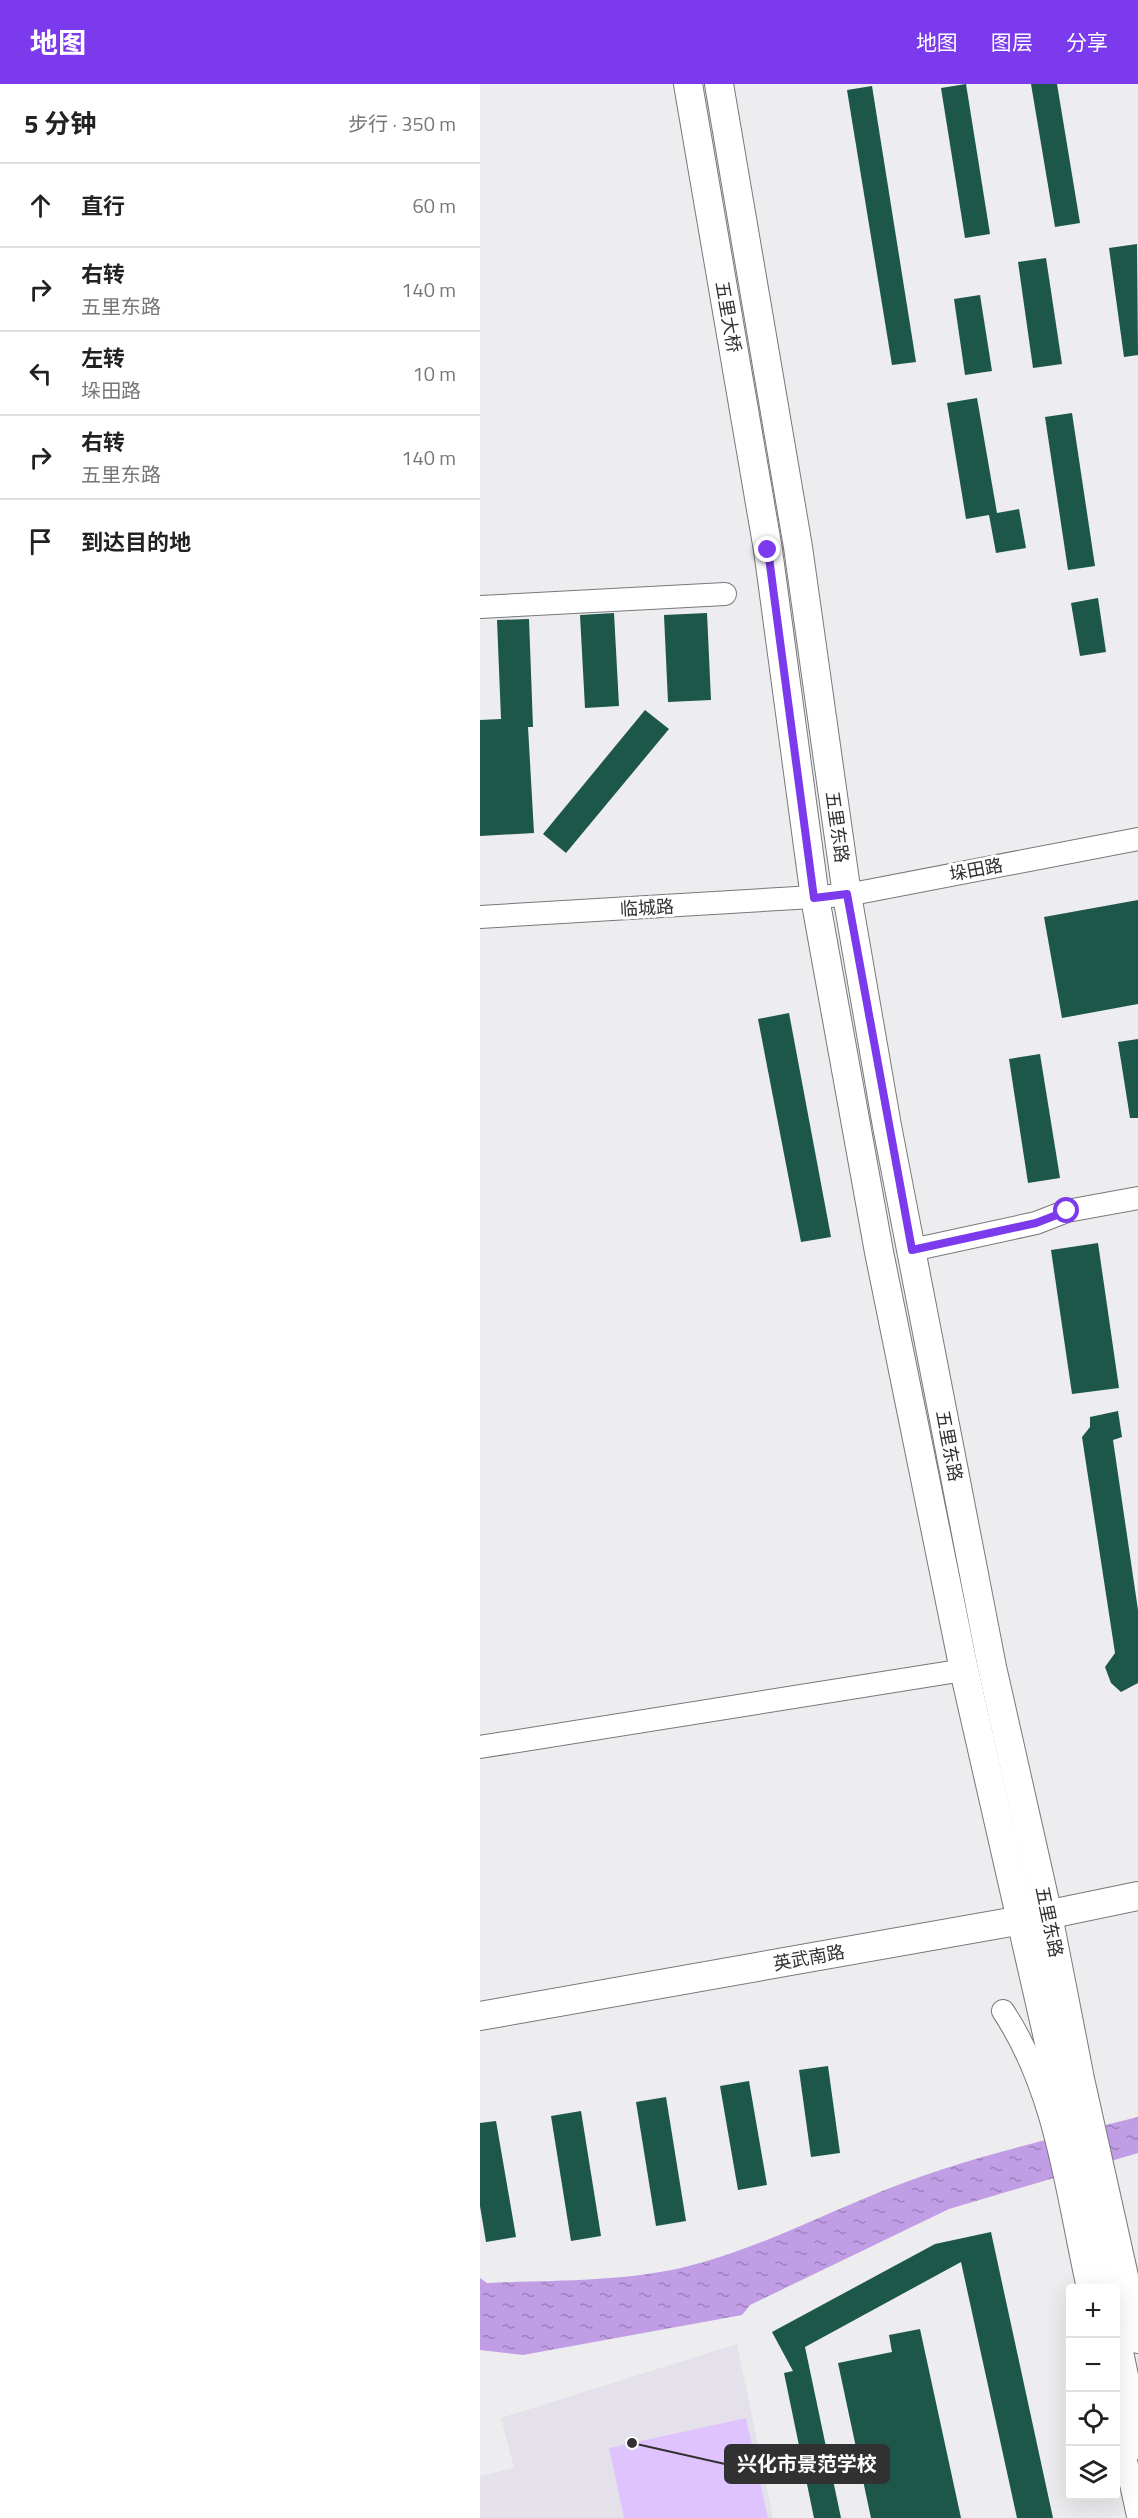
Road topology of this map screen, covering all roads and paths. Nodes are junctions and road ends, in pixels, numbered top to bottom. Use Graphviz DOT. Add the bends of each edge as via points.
graph roads {
  1 [pos="688,84"];
  2 [pos="720,84"];
  3 [pos="798,547"];
  4 [pos="768,550"];
  5 [pos="725,594"];
  6 [pos="480,607"];
  7 [pos="1138,839"];
  8 [pos="847,894"];
  9 [pos="814,898"];
  10 [pos="480,917"];
  11 [pos="1138,1198"];
  12 [pos="912,1250"];
  13 [pos="964,1670"];
  14 [pos="480,1747"];
  15 [pos="1138,1880"];
  16 [pos="1138,1896"];
  17 [pos="1033,1910"];
  18 [pos="480,1996"];
  19 [pos="1003,2011"];
  20 [pos="480,2016"];
  21 [pos="1062,2086"];
  22 [pos="1085,2190"];
  23 [pos="1088,2284"];
  24 [pos="1104,2284"];
  25 [pos="1116,2338"];
  26 [pos="1138,2339"];
  27 [pos="1120,2433"];
  28 [pos="1138,2445"];
  29 [pos="1138,2516"];
  1 -- 4 [label="main road, 五里大桥"];
  2 -- 3 [label="main road, 五里大桥"];
  3 -- 8 [label="main road, 五里东路"];
  4 -- 9 [label="main road, 五里东路"];
  5 -- 6 [label="street"];
  7 -- 8 [label="street, 垛田路"];
  8 -- 9 [label="street, 垛田路"];
  8 -- 12 [label="main road, 五里东路"];
  9 -- 10 [label="street, 临城路"];
  9 -- 13 [label="main road, 五里东路" via="879,1252"];
  11 -- 12 [label="street" via="1067,1211 1036,1223"];
  12 -- 17 [label="main road, 五里东路" via="992,1667"];
  13 -- 14 [label="street"];
  13 -- 17 [label="main road, 五里东路"];
  15 -- 17 [label="main road, 英武南路"];
  16 -- 17 [label="main road, 英武南路"];
  17 -- 18 [label="main road, 英武南路"];
  17 -- 20 [label="main road, 英武南路"];
  17 -- 21 [label="main road, 五里东路"];
  19 -- 21 [label="street"];
  21 -- 22 [label="main road, 五里东路"];
  22 -- 23 [label="street"];
  22 -- 24 [label="main road, 五里东路"];
  22 -- 26 [label="main road, 五里东路"];
  25 -- 28 [label="main road"];
  27 -- 29 [label="street"];
}
